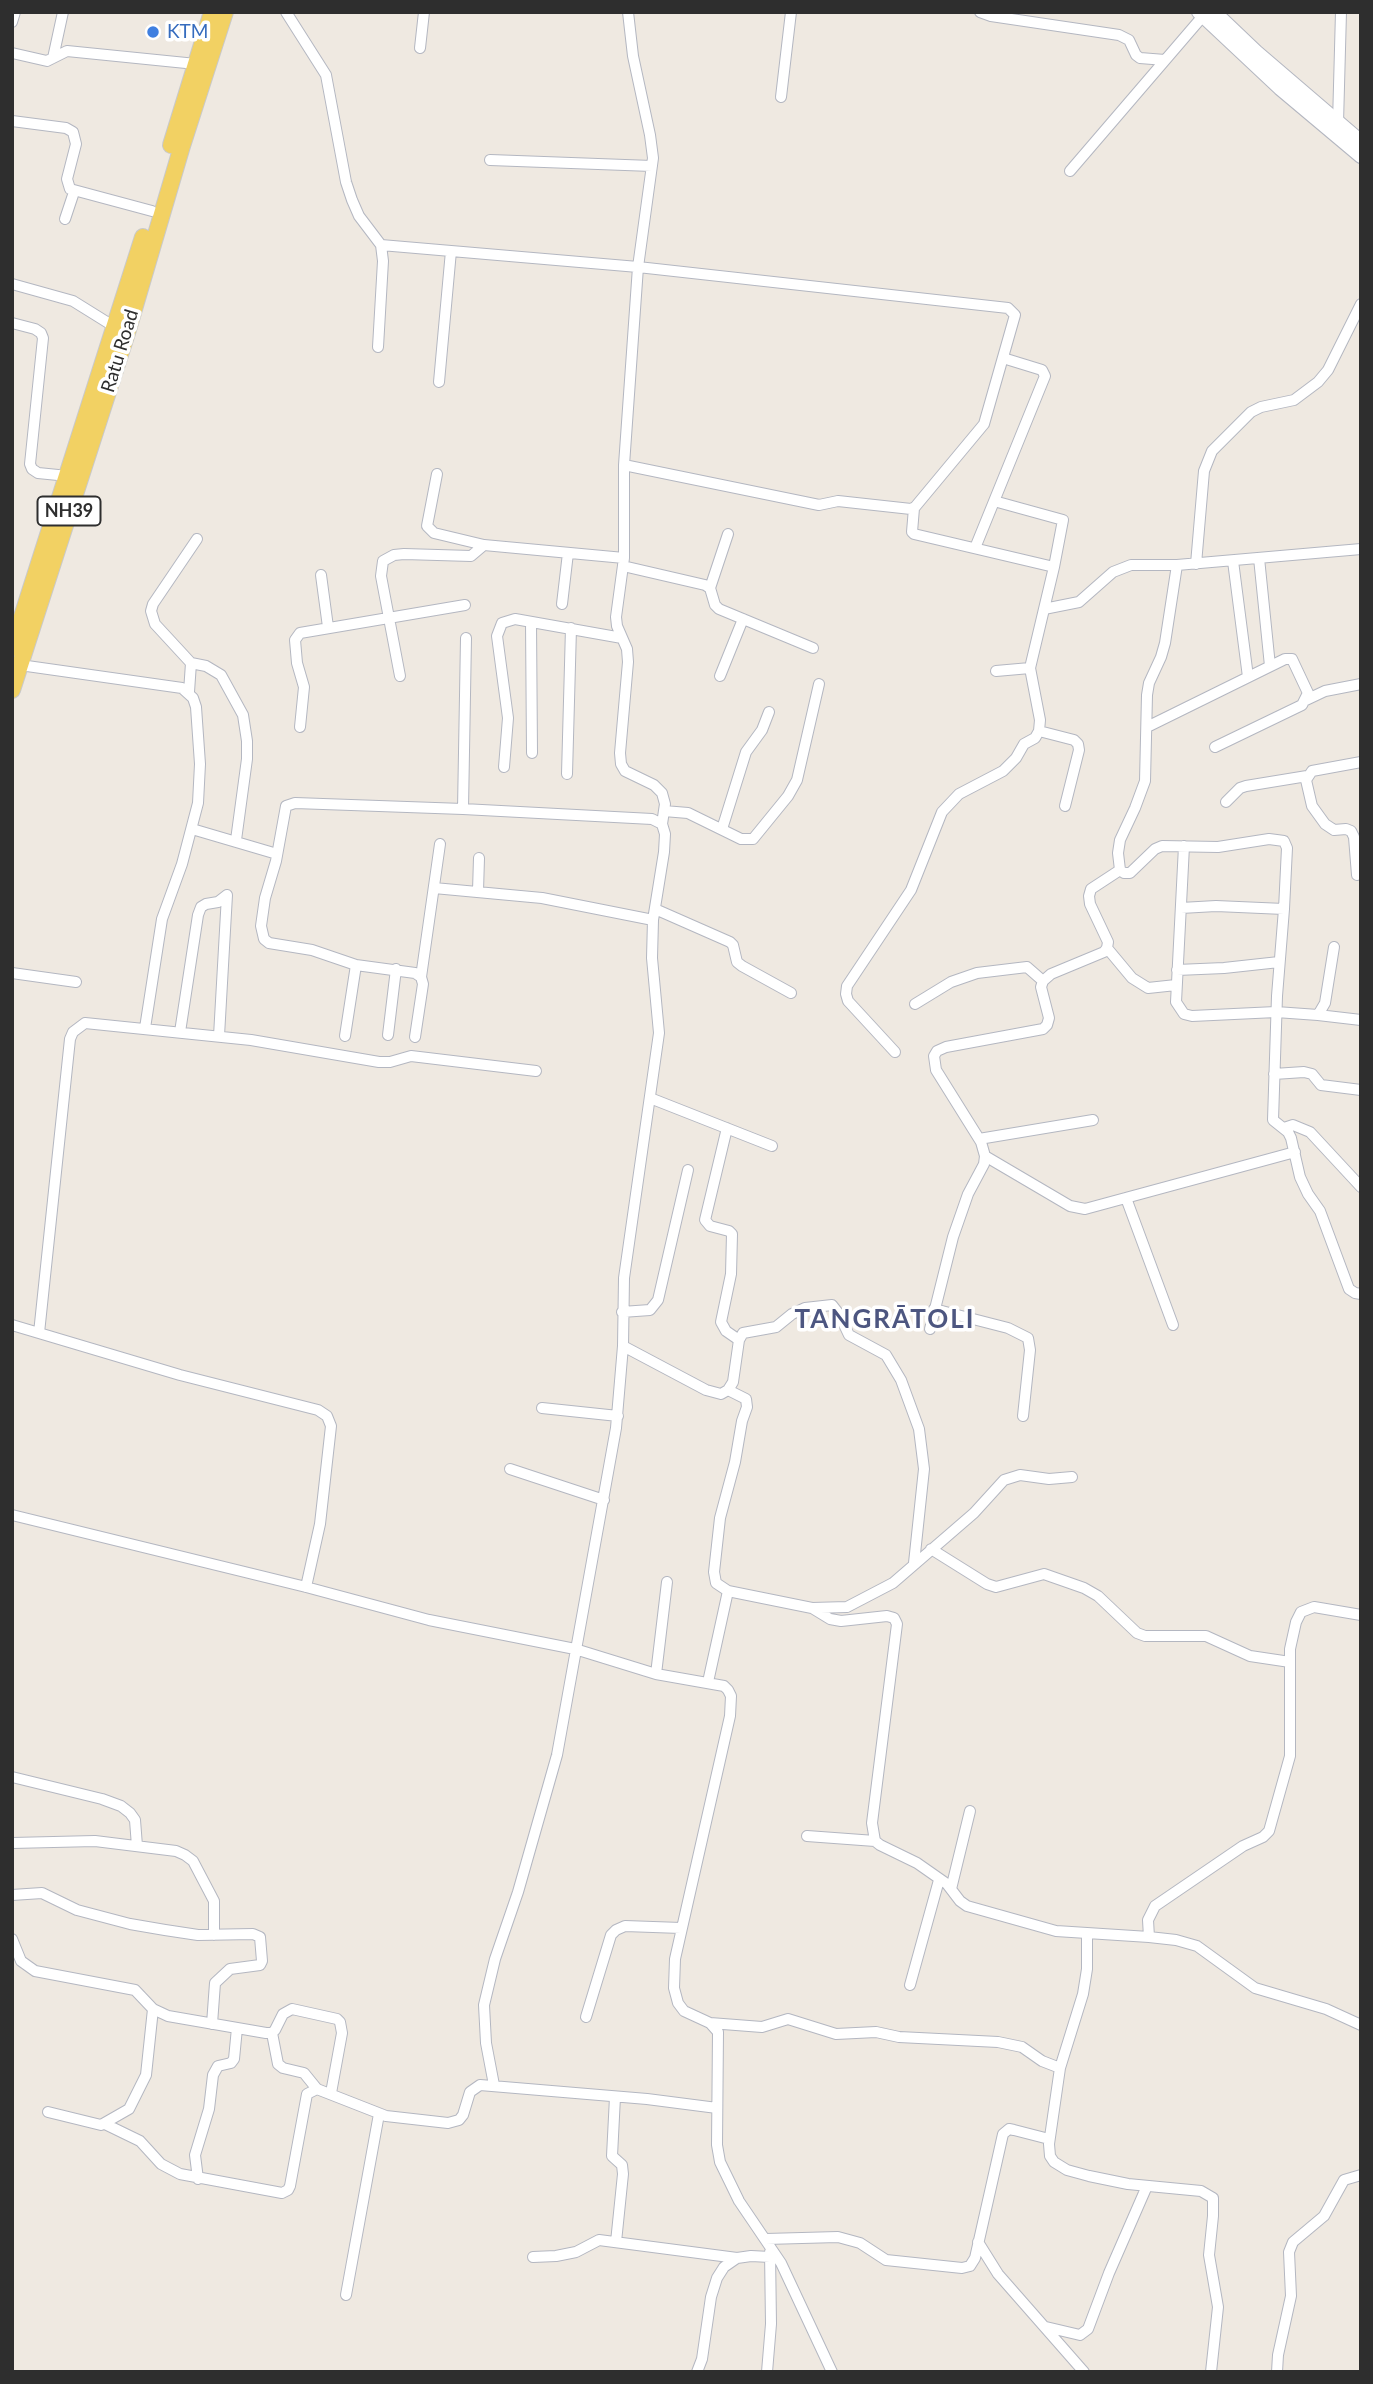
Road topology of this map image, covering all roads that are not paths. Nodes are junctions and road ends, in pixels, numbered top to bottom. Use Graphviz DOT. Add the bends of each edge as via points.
graph roads {
  1 [pos="15,12"];
  2 [pos="63,12"];
  3 [pos="212,12"];
  4 [pos="225,12"];
  5 [pos="286,12"];
  6 [pos="424,12"];
  7 [pos="628,12"];
  8 [pos="791,12"];
  9 [pos="980,12"];
  10 [pos="1341,12"];
  11 [pos="1205,14"];
  12 [pos="12,22"];
  13 [pos="420,48"];
  14 [pos="12,53"];
  15 [pos="53,58"];
  16 [pos="1165,60"];
  17 [pos="196,64"];
  18 [pos="781,97"];
  19 [pos="12,121"];
  20 [pos="1338,123"];
  21 [pos="1361,142"];
  22 [pos="1361,156"];
  23 [pos="490,160"];
  24 [pos="652,166"];
  25 [pos="1070,171"];
  26 [pos="74,191"];
  27 [pos="152,211"];
  28 [pos="65,219"];
  29 [pos="381,245"];
  30 [pos="451,251"];
  31 [pos="638,267"];
  32 [pos="12,284"];
  33 [pos="1361,304"];
  34 [pos="12,323"];
  35 [pos="120,330"];
  36 [pos="378,347"];
  37 [pos="1003,358"];
  38 [pos="439,382"];
  39 [pos="624,465"];
  40 [pos="437,474"];
  41 [pos="68,476"];
  42 [pos="994,501"];
  43 [pos="914,508"];
  44 [pos="728,534"];
  45 [pos="197,539"];
  46 [pos="484,545"];
  47 [pos="975,548"];
  48 [pos="1361,550"];
  49 [pos="568,554"];
  50 [pos="1259,558"];
  51 [pos="1233,561"];
  52 [pos="623,562"];
  53 [pos="1196,564"];
  54 [pos="1177,565"];
  55 [pos="1054,567"];
  56 [pos="321,575"];
  57 [pos="710,588"];
  58 [pos="562,604"];
  59 [pos="465,605"];
  60 [pos="1044,609"];
  61 [pos="388,617"];
  62 [pos="743,618"];
  63 [pos="531,622"];
  64 [pos="328,627"];
  65 [pos="571,628"];
  66 [pos="466,638"];
  67 [pos="622,638"];
  68 [pos="12,648"];
  69 [pos="813,648"];
  70 [pos="191,663"];
  71 [pos="20,666"];
  72 [pos="1270,666"];
  73 [pos="1030,668"];
  74 [pos="996,671"];
  75 [pos="720,676"];
  76 [pos="400,677"];
  77 [pos="1248,677"];
  78 [pos="819,684"];
  79 [pos="1361,684"];
  80 [pos="12,690"];
  81 [pos="189,692"];
  82 [pos="1306,700"];
  83 [pos="769,712"];
  84 [pos="300,727"];
  85 [pos="1147,727"];
  86 [pos="1039,731"];
  87 [pos="1215,747"];
  88 [pos="532,753"];
  89 [pos="1361,762"];
  90 [pos="504,767"];
  91 [pos="567,774"];
  92 [pos="1307,776"];
  93 [pos="1226,802"];
  94 [pos="1065,806"];
  95 [pos="463,809"];
  96 [pos="664,811"];
  97 [pos="662,824"];
  98 [pos="722,829"];
  99 [pos="192,830"];
  100 [pos="236,840"];
  101 [pos="440,844"];
  102 [pos="1184,846"];
  103 [pos="277,854"];
  104 [pos="479,858"];
  105 [pos="1120,870"];
  106 [pos="1357,875"];
  107 [pos="434,888"];
  108 [pos="478,891"];
  109 [pos="1181,908"];
  110 [pos="1284,909"];
  111 [pos="654,915"];
  112 [pos="1334,947"];
  113 [pos="1107,948"];
  114 [pos="1279,962"];
  115 [pos="356,965"];
  116 [pos="397,969"];
  117 [pos="1177,970"];
  118 [pos="12,973"];
  119 [pos="421,977"];
  120 [pos="1043,981"];
  121 [pos="76,982"];
  122 [pos="1176,985"];
  123 [pos="791,993"];
  124 [pos="915,1004"];
  125 [pos="1276,1012"];
  126 [pos="1318,1015"];
  127 [pos="1361,1020"];
  128 [pos="145,1028"];
  129 [pos="180,1032"];
  130 [pos="388,1035"];
  131 [pos="219,1036"];
  132 [pos="345,1036"];
  133 [pos="415,1037"];
  134 [pos="895,1052"];
  135 [pos="536,1070"];
  136 [pos="1274,1074"];
  137 [pos="1361,1090"];
  138 [pos="650,1098"];
  139 [pos="1093,1120"];
  140 [pos="727,1128"];
  141 [pos="1283,1128"];
  142 [pos="979,1139"];
  143 [pos="772,1146"];
  144 [pos="1294,1152"];
  145 [pos="985,1156"];
  146 [pos="688,1170"];
  147 [pos="1361,1187"];
  148 [pos="1126,1198"];
  149 [pos="1361,1294"];
  150 [pos="934,1309"];
  151 [pos="622,1312"];
  152 [pos="12,1325"];
  153 [pos="1173,1325"];
  154 [pos="930,1329"];
  155 [pos="39,1333"];
  156 [pos="739,1340"];
  157 [pos="623,1346"];
  158 [pos="728,1390"];
  159 [pos="542,1408"];
  160 [pos="618,1416"];
  161 [pos="1023,1416"];
  162 [pos="510,1469"];
  163 [pos="1072,1477"];
  164 [pos="604,1500"];
  165 [pos="12,1515"];
  166 [pos="931,1549"];
  167 [pos="914,1563"];
  168 [pos="667,1582"];
  169 [pos="306,1587"];
  170 [pos="727,1591"];
  171 [pos="812,1608"];
  172 [pos="1361,1615"];
  173 [pos="575,1649"];
  174 [pos="1290,1662"];
  175 [pos="656,1674"];
  176 [pos="708,1682"];
  177 [pos="12,1777"];
  178 [pos="970,1811"];
  179 [pos="807,1836"];
  180 [pos="875,1841"];
  181 [pos="12,1843"];
  182 [pos="137,1846"];
  183 [pos="939,1880"];
  184 [pos="951,1889"];
  185 [pos="12,1895"];
  186 [pos="681,1928"];
  187 [pos="214,1935"];
  188 [pos="1087,1935"];
  189 [pos="1149,1937"];
  190 [pos="12,1939"];
  191 [pos="910,1985"];
  192 [pos="153,2009"];
  193 [pos="586,2017"];
  194 [pos="710,2023"];
  195 [pos="212,2024"];
  196 [pos="1361,2025"];
  197 [pos="237,2028"];
  198 [pos="272,2033"];
  199 [pos="1060,2068"];
  200 [pos="494,2085"];
  201 [pos="317,2088"];
  202 [pos="331,2093"];
  203 [pos="615,2097"];
  204 [pos="717,2108"];
  205 [pos="48,2112"];
  206 [pos="379,2114"];
  207 [pos="105,2124"];
  208 [pos="1049,2139"];
  209 [pos="1361,2175"];
  210 [pos="198,2179"];
  211 [pos="1147,2186"];
  212 [pos="616,2242"];
  213 [pos="978,2242"];
  214 [pos="769,2247"];
  215 [pos="533,2257"];
  216 [pos="737,2258"];
  217 [pos="346,2295"];
  218 [pos="1046,2327"];
  219 [pos="697,2372"];
  220 [pos="767,2372"];
  221 [pos="832,2372"];
  222 [pos="1084,2372"];
  223 [pos="1211,2372"];
  224 [pos="1277,2372"];
  1 -- 12 [label="street"];
  2 -- 15 [label="street"];
  3 -- 17 [label="main road, Ratu Road"];
  4 -- 35 [label="main road, Ratu Road"];
  5 -- 29 [label="street" via="326,75 349,191 359,216"];
  6 -- 13 [label="street"];
  7 -- 24 [label="street"];
  8 -- 18 [label="street"];
  9 -- 16 [label="street" via="1119,36 1129,40 1140,58"];
  10 -- 20 [label="street"];
  11 -- 16 [label="street"];
  11 -- 20 [label="street"];
  11 -- 22 [label="street" via="1280,88"];
  14 -- 15 [label="street" via="47,61"];
  15 -- 17 [label="street" via="67,51"];
  16 -- 25 [label="street"];
  17 -- 27 [label="main road, Ratu Road"];
  19 -- 26 [label="street" via="73,132 76,145 67,185"];
  20 -- 21 [label="street"];
  23 -- 24 [label="street"];
  24 -- 31 [label="street"];
  26 -- 27 [label="street"];
  26 -- 28 [label="street"];
  27 -- 35 [label="main road, Ratu Road"];
  29 -- 30 [label="street"];
  29 -- 36 [label="street"];
  30 -- 31 [label="street"];
  30 -- 38 [label="street"];
  31 -- 37 [label="street" via="1008,308 1015,315"];
  31 -- 39 [label="street"];
  32 -- 35 [label="street" via="73,301"];
  33 -- 53 [label="street" via="1318,382 1294,400 1251,412 1212,451 1204,471"];
  34 -- 41 [label="street" via="35,329 43,338 30,464 38,472"];
  35 -- 41 [label="main road, Ratu Road"];
  35 -- 71 [label="main road, Ratu Road / NH39"];
  37 -- 42 [label="street" via="1042,370 1045,376"];
  37 -- 43 [label="street" via="984,424"];
  39 -- 43 [label="street" via="819,505 838,501"];
  39 -- 52 [label="street"];
  40 -- 46 [label="street" via="427,519 429,531"];
  41 -- 68 [label="main road, Ratu Road"];
  42 -- 47 [label="street"];
  42 -- 55 [label="street" via="1063,520"];
  43 -- 47 [label="street" via="914,534"];
  44 -- 57 [label="street"];
  45 -- 70 [label="street" via="151,611 155,624"];
  46 -- 49 [label="street"];
  46 -- 61 [label="street" via="471,556 404,554 387,558 381,568"];
  47 -- 55 [label="street"];
  48 -- 50 [label="street"];
  49 -- 52 [label="street"];
  49 -- 58 [label="street"];
  50 -- 51 [label="street"];
  50 -- 72 [label="street"];
  51 -- 53 [label="street"];
  51 -- 77 [label="street"];
  52 -- 57 [label="street"];
  52 -- 67 [label="street" via="616,617"];
  53 -- 54 [label="street"];
  54 -- 60 [label="street" via="1123,567 1079,602"];
  54 -- 85 [label="street" via="1165,643 1149,683"];
  55 -- 60 [label="street"];
  56 -- 64 [label="street"];
  57 -- 62 [label="street" via="715,605"];
  59 -- 61 [label="street"];
  60 -- 73 [label="street"];
  61 -- 64 [label="street"];
  61 -- 76 [label="street"];
  62 -- 69 [label="street"];
  62 -- 75 [label="street"];
  63 -- 65 [label="street"];
  63 -- 88 [label="street"];
  63 -- 90 [label="street" via="508,620 499,628 508,718"];
  64 -- 84 [label="street" via="300,633 295,640 304,687"];
  65 -- 67 [label="street"];
  65 -- 91 [label="street"];
  66 -- 95 [label="street"];
  67 -- 96 [label="street" via="628,662 621,764 662,793"];
  70 -- 81 [label="street"];
  70 -- 100 [label="street" via="221,675 243,715 247,759"];
  71 -- 80 [label="main road, Ratu Road / NH39"];
  71 -- 81 [label="street" via="149,682"];
  72 -- 77 [label="street"];
  72 -- 82 [label="street" via="1292,659 1308,693"];
  73 -- 74 [label="street"];
  73 -- 86 [label="street"];
  77 -- 85 [label="street"];
  78 -- 98 [label="street" via="797,780 788,796 753,839 741,839"];
  79 -- 82 [label="street"];
  81 -- 99 [label="street" via="196,707 200,764"];
  82 -- 87 [label="street"];
  83 -- 98 [label="street" via="746,752"];
  85 -- 105 [label="street" via="1145,781 1120,840"];
  86 -- 94 [label="street" via="1078,744"];
  86 -- 134 [label="street" via="1003,771 959,794 942,812 911,890 847,986 848,1001"];
  89 -- 92 [label="street" via="1312,771"];
  92 -- 93 [label="street" via="1246,786"];
  92 -- 106 [label="street" via="1312,806 1325,824 1354,836"];
  95 -- 97 [label="street" via="652,819"];
  95 -- 103 [label="street" via="290,804 283,814"];
  96 -- 97 [label="street"];
  96 -- 98 [label="street" via="688,813"];
  97 -- 111 [label="street" via="664,852"];
  99 -- 100 [label="street"];
  99 -- 128 [label="street" via="162,919"];
  100 -- 103 [label="street"];
  101 -- 107 [label="street"];
  102 -- 105 [label="street" via="1162,846 1130,873"];
  102 -- 109 [label="street"];
  102 -- 110 [label="street" via="1284,841"];
  103 -- 115 [label="street" via="265,898 264,939"];
  104 -- 108 [label="street"];
  105 -- 113 [label="street" via="1091,889 1089,896"];
  107 -- 108 [label="street"];
  107 -- 119 [label="street"];
  108 -- 111 [label="street"];
  109 -- 110 [label="street"];
  109 -- 117 [label="street"];
  110 -- 114 [label="street"];
  111 -- 123 [label="street" via="730,942 737,962"];
  111 -- 138 [label="street" via="652,958 659,1033"];
  112 -- 126 [label="street" via="1325,1003"];
  113 -- 120 [label="street"];
  113 -- 122 [label="street" via="1142,985 1155,989"];
  114 -- 117 [label="street"];
  114 -- 125 [label="street"];
  115 -- 116 [label="street"];
  115 -- 132 [label="street"];
  116 -- 119 [label="street"];
  116 -- 130 [label="street"];
  117 -- 122 [label="street"];
  118 -- 121 [label="street"];
  119 -- 133 [label="street"];
  120 -- 124 [label="street" via="1027,967 976,973"];
  120 -- 142 [label="street" via="1049,1018 1043,1029 946,1047 934,1056 936,1070"];
  122 -- 125 [label="street" via="1175,1002 1184,1014"];
  125 -- 126 [label="street"];
  125 -- 136 [label="street"];
  126 -- 127 [label="street"];
  128 -- 129 [label="street"];
  128 -- 155 [label="street" via="85,1023 73,1032"];
  129 -- 131 [label="street"];
  129 -- 131 [label="street" via="198,915 201,907 227,895"];
  131 -- 135 [label="street" via="379,1062 411,1056"];
  136 -- 137 [label="street" via="1304,1072 1317,1075 1321,1085"];
  136 -- 141 [label="street" via="1273,1120"];
  138 -- 140 [label="street"];
  138 -- 151 [label="street"];
  139 -- 142 [label="street"];
  140 -- 143 [label="street"];
  140 -- 156 [label="street" via="705,1220 732,1234 731,1274 720,1321"];
  141 -- 144 [label="street"];
  141 -- 147 [label="street" via="1293,1125 1310,1132"];
  142 -- 145 [label="street"];
  144 -- 148 [label="street"];
  144 -- 149 [label="street" via="1300,1177 1320,1211 1343,1277 1349,1289"];
  145 -- 148 [label="street" via="1070,1206 1086,1209"];
  145 -- 150 [label="street" via="953,1237"];
  146 -- 151 [label="street" via="658,1300 650,1310"];
  148 -- 153 [label="street"];
  150 -- 154 [label="street"];
  150 -- 161 [label="street" via="1008,1328 1028,1338"];
  151 -- 157 [label="street"];
  152 -- 155 [label="street"];
  155 -- 169 [label="street" via="327,1416 331,1426 320,1524"];
  156 -- 158 [label="street"];
  156 -- 167 [label="street" via="749,1330 776,1327 799,1310 828,1305 849,1335 886,1356 906,1391 923,1447"];
  157 -- 158 [label="street" via="706,1390 721,1394"];
  157 -- 160 [label="street"];
  158 -- 170 [label="street" via="748,1402 720,1518 714,1572 716,1583"];
  159 -- 160 [label="street"];
  160 -- 164 [label="street"];
  162 -- 164 [label="street"];
  163 -- 166 [label="street" via="1011,1476"];
  164 -- 173 [label="street"];
  165 -- 169 [label="street"];
  166 -- 167 [label="street"];
  166 -- 174 [label="street" via="996,1587 1044,1574 1084,1588 1144,1636 1206,1636 1250,1656"];
  167 -- 171 [label="street" via="893,1583 848,1607"];
  168 -- 175 [label="street"];
  169 -- 173 [label="street" via="429,1620"];
  170 -- 171 [label="street"];
  170 -- 176 [label="street"];
  171 -- 180 [label="street" via="841,1621 887,1616 897,1623 872,1823"];
  172 -- 174 [label="street" via="1314,1607 1301,1612 1292,1634"];
  173 -- 175 [label="street"];
  173 -- 200 [label="street" via="555,1763 484,2006"];
  174 -- 189 [label="street" via="1290,1756 1269,1831 1155,1906 1148,1920"];
  175 -- 176 [label="street"];
  176 -- 186 [label="street" via="724,1686 732,1705"];
  177 -- 182 [label="street" via="121,1806 135,1820"];
  178 -- 184 [label="street"];
  179 -- 180 [label="street"];
  180 -- 183 [label="street"];
  181 -- 182 [label="street" via="95,1840"];
  182 -- 187 [label="street" via="176,1851 194,1861 214,1901"];
  183 -- 184 [label="street"];
  183 -- 191 [label="street"];
  184 -- 188 [label="street" via="967,1906"];
  185 -- 187 [label="street" via="41,1893 77,1910 130,1924"];
  186 -- 193 [label="street" via="625,1926 611,1935"];
  186 -- 194 [label="street" via="673,1970 676,1997 687,2014"];
  187 -- 195 [label="street" via="260,1937 262,1961 230,1969 215,1983"];
  188 -- 189 [label="street"];
  188 -- 199 [label="street" via="1083,1994"];
  189 -- 196 [label="street" via="1196,1946 1255,1988 1326,2009"];
  190 -- 192 [label="street" via="21,1961 35,1971 135,1990"];
  192 -- 195 [label="street"];
  192 -- 207 [label="street" via="142,2086 129,2109"];
  194 -- 199 [label="street" via="762,2028 788,2019 836,2034 883,2032 998,2042 1023,2047"];
  194 -- 204 [label="street" via="719,2037"];
  195 -- 197 [label="street"];
  197 -- 198 [label="street"];
  197 -- 210 [label="street" via="234,2059 218,2066 213,2075 209,2109 195,2155"];
  198 -- 201 [label="street" via="278,2064 304,2073"];
  198 -- 202 [label="street" via="282,2014 292,2009 340,2022"];
  199 -- 208 [label="street"];
  200 -- 203 [label="street"];
  200 -- 206 [label="street" via="474,2088 463,2115 454,2122"];
  201 -- 202 [label="street"];
  201 -- 210 [label="street" via="307,2094 304,2103 288,2190 271,2192"];
  202 -- 206 [label="street"];
  203 -- 204 [label="street"];
  203 -- 212 [label="street" via="612,2156 623,2174"];
  204 -- 214 [label="street" via="720,2162"];
  205 -- 207 [label="street"];
  206 -- 217 [label="street"];
  207 -- 210 [label="street" via="140,2141 169,2170"];
  208 -- 211 [label="street" via="1050,2156 1067,2170"];
  208 -- 213 [label="street" via="1014,2130 1003,2134"];
  209 -- 224 [label="street" via="1344,2180 1324,2216 1293,2242 1289,2252 1291,2296"];
  211 -- 218 [label="street" via="1088,2329 1080,2335"];
  211 -- 223 [label="street" via="1201,2191 1213,2198 1209,2255 1218,2307"];
  212 -- 215 [label="street" via="599,2240 576,2252"];
  212 -- 216 [label="street"];
  213 -- 214 [label="street" via="975,2258 962,2268 886,2260 860,2243 838,2238"];
  213 -- 218 [label="street" via="998,2274"];
  214 -- 216 [label="street"];
  214 -- 220 [label="street"];
  214 -- 221 [label="street" via="781,2263"];
  216 -- 219 [label="street" via="717,2278"];
  218 -- 222 [label="street"];
}
